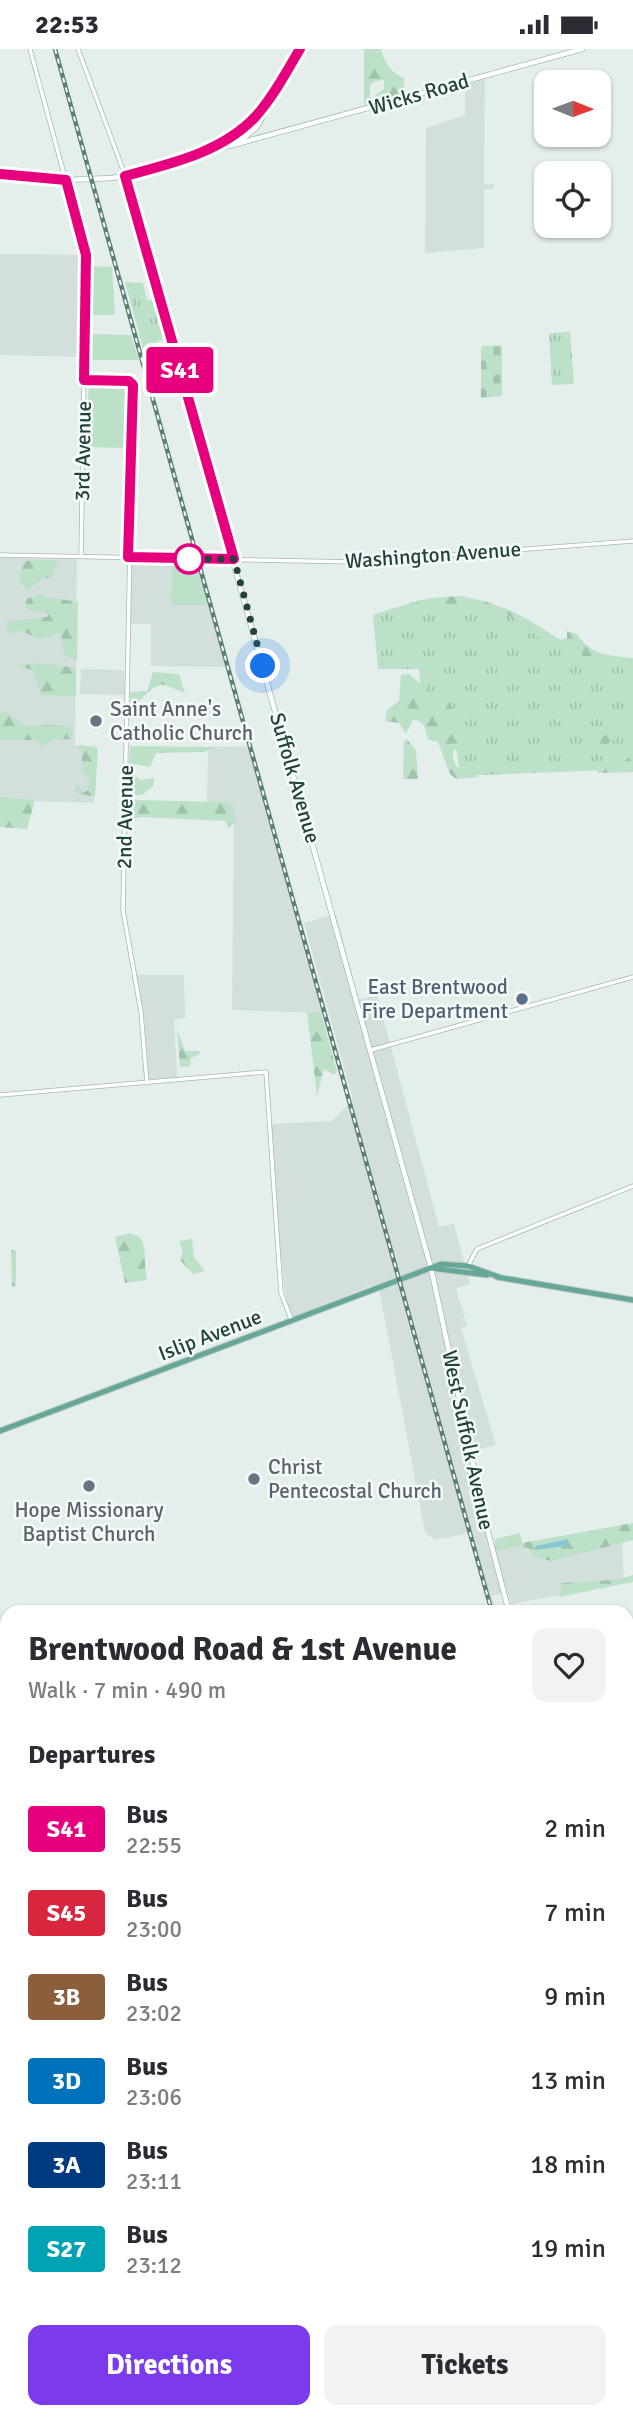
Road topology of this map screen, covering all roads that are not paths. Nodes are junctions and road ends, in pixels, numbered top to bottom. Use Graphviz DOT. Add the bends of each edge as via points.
graph roads {
  1 [pos="30,49"];
  2 [pos="78,49"];
  3 [pos="300,49"];
  4 [pos="582,49"];
  5 [pos="290,65"];
  6 [pos="257,127"];
  7 [pos="234,135"];
  8 [pos="246,137"];
  9 [pos="263,138"];
  10 [pos="256,140"];
  11 [pos="226,149"];
  12 [pos="181,160"];
  13 [pos="0,174"];
  14 [pos="125,176"];
  15 [pos="66,180"];
  16 [pos="84,380"];
  17 [pos="633,541"];
  18 [pos="0,555"];
  19 [pos="81,556"];
  20 [pos="128,557"];
  21 [pos="234,559"];
  22 [pos="633,977"];
  23 [pos="372,1050"];
  24 [pos="147,1083"];
  25 [pos="0,1095"];
  26 [pos="633,1186"];
  27 [pos="468,1266"];
  28 [pos="431,1268"];
  29 [pos="458,1271"];
  30 [pos="499,1277"];
  31 [pos="633,1300"];
  32 [pos="292,1321"];
  33 [pos="0,1431"];
  34 [pos="507,1605"];
  1 -- 15 [label="street, 3rd Avenue"];
  2 -- 14 [label="street, Suffolk Avenue"];
  3 -- 5 [label="main road"];
  4 -- 9 [label="main road, Wicks Road"];
  5 -- 6 [label="main road"];
  5 -- 7 [label="main road" via="264,107"];
  6 -- 8 [label="main road"];
  6 -- 9 [label="main road" via="257,135"];
  7 -- 8 [label="main road"];
  7 -- 12 [label="main road"];
  8 -- 10 [label="main road"];
  8 -- 11 [label="main road"];
  9 -- 10 [label="main road, Wicks Road"];
  10 -- 11 [label="main road, Wicks Road"];
  11 -- 12 [label="main road, Wicks Road"];
  12 -- 14 [label="main road, Wicks Road"];
  13 -- 15 [label="main road, Wicks Road"];
  14 -- 15 [label="main road, Wicks Road"];
  14 -- 21 [label="main road, Suffolk Avenue"];
  15 -- 16 [label="street, 3rd Avenue" via="86,255"];
  16 -- 19 [label="street, 3rd Avenue"];
  16 -- 20 [label="street, 2nd Avenue" via="132,382"];
  17 -- 21 [label="street, Washington Avenue" via="359,562"];
  18 -- 19 [label="street, Washington Avenue"];
  19 -- 20 [label="street, Washington Avenue"];
  20 -- 21 [label="street, Washington Avenue"];
  20 -- 24 [label="street, 2nd Avenue" via="123,910 141,1013"];
  21 -- 23 [label="main road, Suffolk Avenue"];
  22 -- 23 [label="street"];
  23 -- 28 [label="main road, Suffolk Avenue"];
  24 -- 25 [label="street"];
  24 -- 32 [label="street" via="266,1072 281,1293"];
  26 -- 27 [label="street" via="477,1249"];
  27 -- 28 [label="main road"];
  27 -- 29 [label="main road"];
  27 -- 30 [label="main road"];
  28 -- 29 [label="main road"];
  28 -- 32 [label="main road, Islip Avenue"];
  28 -- 34 [label="main road, West Suffolk Avenue"];
  29 -- 30 [label="main road"];
  30 -- 31 [label="main road"];
  32 -- 33 [label="main road, Islip Avenue"];
}
